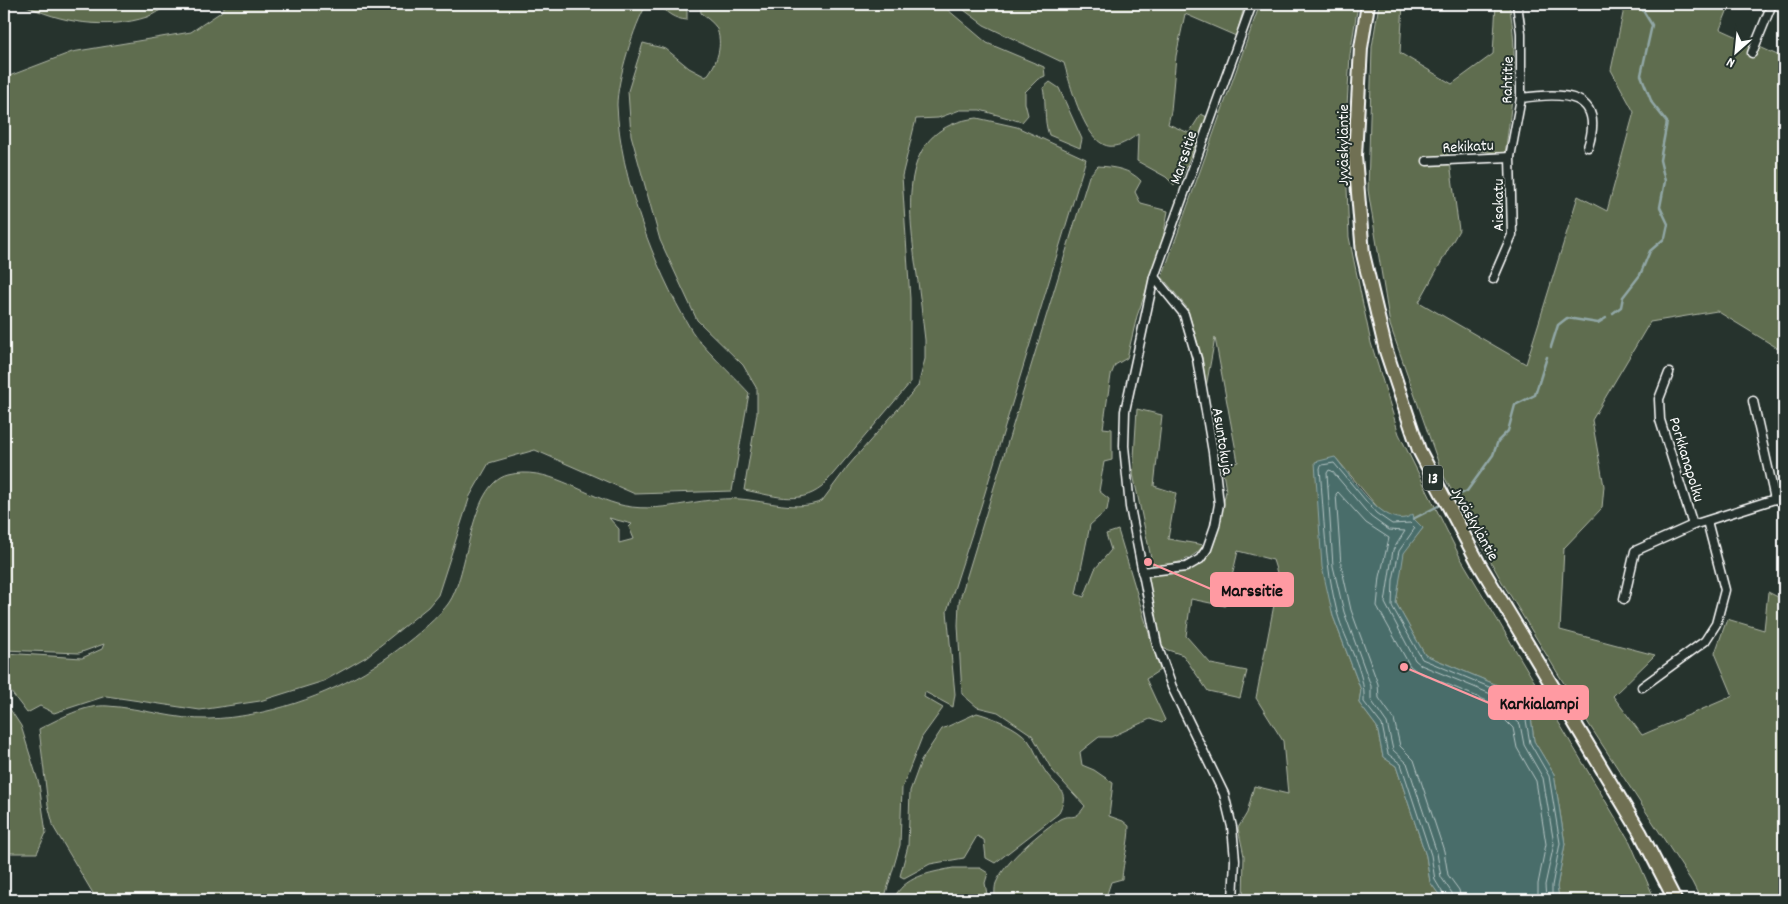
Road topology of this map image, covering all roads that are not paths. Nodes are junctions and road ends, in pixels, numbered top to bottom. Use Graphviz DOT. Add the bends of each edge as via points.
graph roads {
  1 [pos="1252,4"];
  2 [pos="1368,4"];
  3 [pos="1517,4"];
  4 [pos="1772,4"];
  5 [pos="1752,53"];
  6 [pos="1521,98"];
  7 [pos="1588,147"];
  8 [pos="1510,157"];
  9 [pos="1427,161"];
  10 [pos="1154,277"];
  11 [pos="1493,279"];
  12 [pos="1669,373"];
  13 [pos="1753,400"];
  14 [pos="1775,499"];
  15 [pos="1784,502"];
  16 [pos="1707,521"];
  17 [pos="1693,525"];
  18 [pos="1142,572"];
  19 [pos="1624,598"];
  20 [pos="1642,687"];
  21 [pos="1233,900"];
  22 [pos="1675,900"];
  1 -- 10 [label="street, Marssitie"];
  2 -- 22 [label="highway, Jyväskyläntie / 13" via="1361,48 1355,156 1363,254 1386,351 1419,450 1478,562 1640,832"];
  3 -- 6 [label="street, Rahtitie" via="1521,33"];
  4 -- 5 [label="street"];
  6 -- 7 [label="street" via="1562,95 1582,102 1593,116 1594,130"];
  6 -- 8 [label="street, Rahtitie"];
  8 -- 9 [label="street, Rekikatu"];
  8 -- 11 [label="street, Aisakatu" via="1512,235"];
  10 -- 18 [label="street, Marssitie" via="1125,411 1124,446 1130,507"];
  10 -- 18 [label="street, Asuntokuja" via="1184,314 1197,359 1219,504 1216,526 1200,559 1186,568"];
  12 -- 17 [label="street, Porkkanapolku" via="1659,399 1660,420"];
  13 -- 14 [label="street"];
  14 -- 15 [label="street"];
  14 -- 16 [label="street"];
  16 -- 17 [label="street"];
  16 -- 20 [label="street" via="1725,590 1716,624 1705,641"];
  17 -- 19 [label="street" via="1635,551"];
  18 -- 21 [label="street, Marssitie" via="1157,645 1172,687 1224,794 1235,860"];
}
